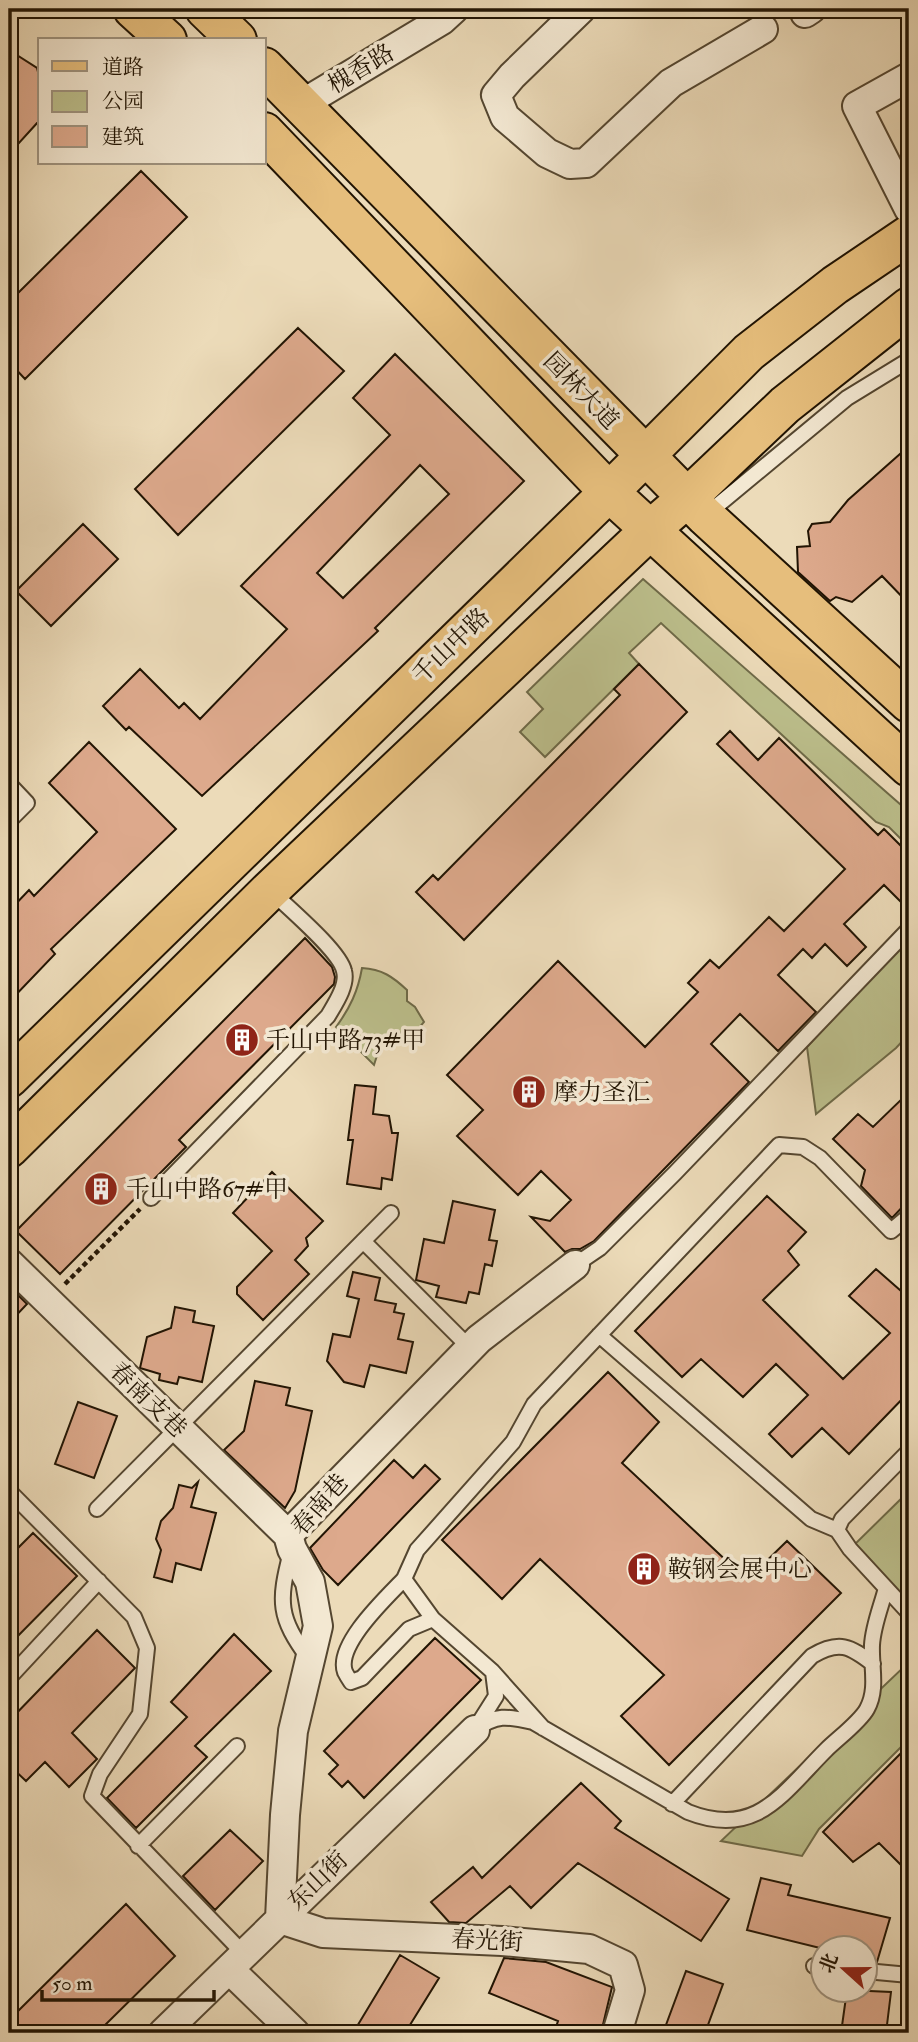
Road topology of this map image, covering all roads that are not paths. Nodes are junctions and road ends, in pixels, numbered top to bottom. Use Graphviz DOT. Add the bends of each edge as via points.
graph roads {
  1 [pos="133,9"];
  2 [pos="205,9"];
  3 [pos="454,9"];
  4 [pos="581,9"];
  5 [pos="763,29"];
  6 [pos="165,38"];
  7 [pos="235,38"];
  8 [pos="266,69"];
  9 [pos="909,77"];
  10 [pos="302,104"];
  11 [pos="266,134"];
  12 [pos="909,209"];
  13 [pos="909,235"];
  14 [pos="909,307"];
  15 [pos="909,360"];
  16 [pos="645,456"];
  17 [pos="609,492"];
  18 [pos="696,507"];
  19 [pos="650,530"];
  20 [pos="909,703"];
  21 [pos="909,766"];
  22 [pos="9,784"];
  23 [pos="9,821"];
  24 [pos="270,890"];
  25 [pos="909,929"];
  26 [pos="9,1078"];
  27 [pos="9,1148"];
  28 [pos="151,1198"];
  29 [pos="391,1213"];
  30 [pos="909,1216"];
  31 [pos="363,1241"];
  32 [pos="9,1263"];
  33 [pos="575,1265"];
  34 [pos="599,1335"];
  35 [pos="470,1348"];
  36 [pos="177,1429"];
  37 [pos="909,1451"];
  38 [pos="11,1499"];
  39 [pos="97,1509"];
  40 [pos="838,1530"];
  41 [pos="290,1542"];
  42 [pos="404,1579"];
  43 [pos="99,1581"];
  44 [pos="887,1588"];
  45 [pos="909,1613"];
  46 [pos="433,1619"];
  47 [pos="873,1664"];
  48 [pos="492,1671"];
  49 [pos="9,1678"];
  50 [pos="543,1728"];
  51 [pos="475,1730"];
  52 [pos="237,1746"];
  53 [pos="672,1804"];
  54 [pos="138,1846"];
  55 [pos="279,1919"];
  56 [pos="236,1962"];
  57 [pos="880,1972"];
  58 [pos="909,1975"];
  59 [pos="163,2033"];
  60 [pos="295,2033"];
  61 [pos="617,2033"];
  1 -- 6 [label="main road"];
  2 -- 7 [label="main road"];
  3 -- 10 [label="street, 槐香路"];
  4 -- 5 [label="street" via="496,95 505,117 547,153 570,164 586,163 671,83"];
  8 -- 10 [label="main road, 园林大道"];
  9 -- 12 [label="street" via="857,106"];
  10 -- 16 [label="main road, 园林大道"];
  11 -- 17 [label="main road, 园林大道"];
  13 -- 16 [label="main road, 千山中路" via="749,352"];
  14 -- 18 [label="main road" via="785,405"];
  15 -- 18 [label="lane" via="847,398"];
  16 -- 17 [label="main road, 千山中路"];
  16 -- 18 [label="main road, 园林大道"];
  17 -- 19 [label="main road, 园林大道"];
  17 -- 26 [label="main road, 千山中路"];
  18 -- 19 [label="main road"];
  18 -- 20 [label="main road, 园林大道"];
  19 -- 21 [label="main road, 园林大道"];
  19 -- 24 [label="main road"];
  22 -- 23 [label="lane" via="27,803"];
  24 -- 27 [label="main road"];
  24 -- 28 [label="lane" via="337,956 345,972 340,994 328,1016"];
  25 -- 33 [label="lane" via="675,1173 600,1248"];
  29 -- 31 [label="lane"];
  30 -- 34 [label="lane" via="891,1231 820,1158 803,1147 779,1145"];
  31 -- 35 [label="lane"];
  31 -- 36 [label="lane"];
  32 -- 36 [label="street, 春南支巷"];
  33 -- 35 [label="street, 春南巷"];
  34 -- 40 [label="lane" via="811,1519"];
  34 -- 42 [label="lane" via="534,1404 513,1442 417,1550"];
  35 -- 41 [label="street, 春南巷"];
  36 -- 39 [label="lane"];
  36 -- 41 [label="street, 春南支巷"];
  37 -- 40 [label="lane" via="842,1519"];
  38 -- 43 [label="lane"];
  40 -- 44 [label="lane"];
  41 -- 55 [label="street, 春南巷" via="310,1582 318,1626 293,1731"];
  42 -- 46 [label="lane"];
  42 -- 46 [label="lane" via="366,1618 345,1655 344,1670 351,1682 362,1678 409,1629"];
  43 -- 49 [label="lane"];
  43 -- 54 [label="lane" via="134,1617 147,1648 146,1679 140,1714 100,1774 92,1796"];
  44 -- 45 [label="lane"];
  44 -- 47 [label="lane" via="872,1645"];
  46 -- 48 [label="lane"];
  47 -- 53 [label="lane" via="842,1646 827,1647 812,1656"];
  47 -- 53 [label="lane" via="874,1686 867,1710 766,1810 740,1820 709,1821"];
  48 -- 50 [label="lane"];
  48 -- 51 [label="lane" via="496,1696"];
  50 -- 51 [label="lane" via="513,1717 489,1719"];
  50 -- 53 [label="lane"];
  51 -- 55 [label="street, 东山街"];
  52 -- 54 [label="lane"];
  54 -- 56 [label="lane"];
  55 -- 56 [label="street, 东山街"];
  55 -- 61 [label="street, 春光街" via="323,1933 589,1949 623,1965 630,1990"];
  56 -- 59 [label="street, 东山街"];
  56 -- 60 [label="street"];
  57 -- 58 [label="lane"];
}
